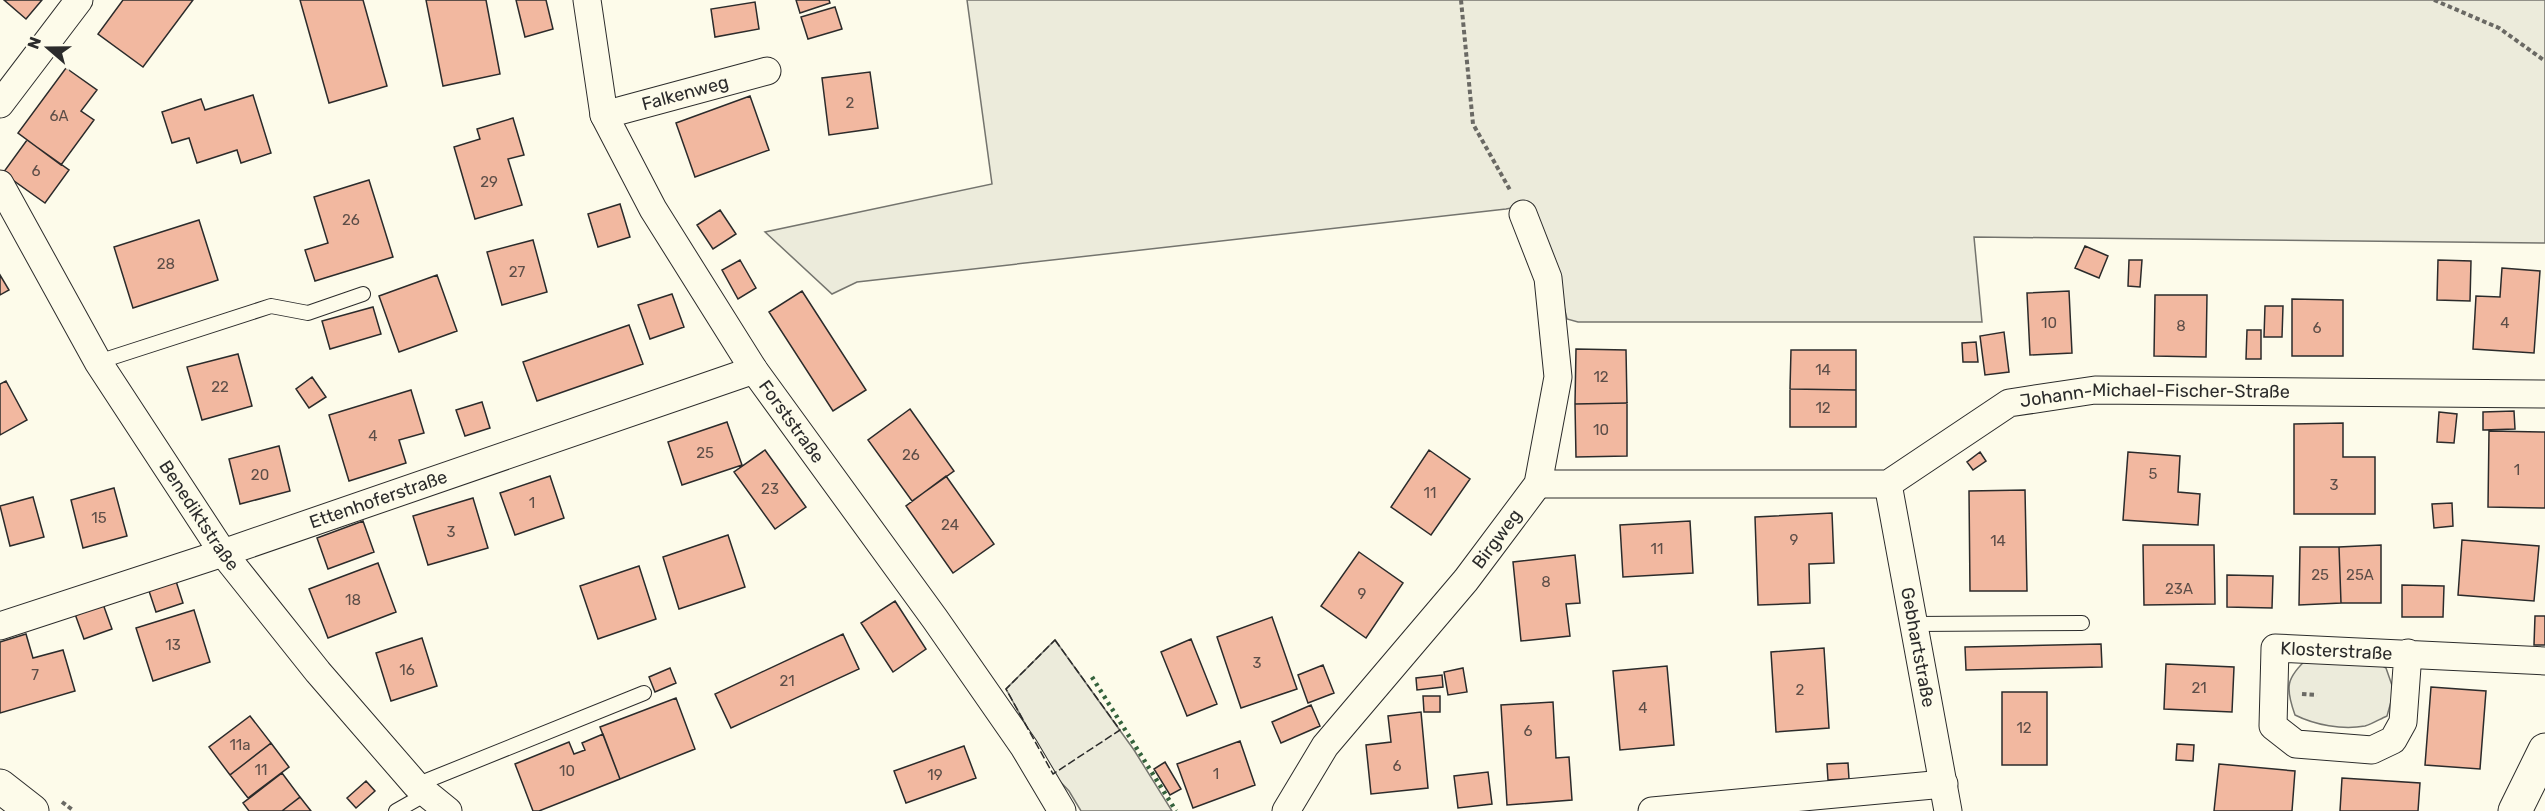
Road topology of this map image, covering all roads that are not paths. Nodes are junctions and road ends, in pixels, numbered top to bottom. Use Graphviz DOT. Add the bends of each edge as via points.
graph roads {
  1 [pos="79,0"];
  2 [pos="587,0"];
  3 [pos="767,71"];
  4 [pos="0,104"];
  5 [pos="604,115"];
  6 [pos="0,184"];
  7 [pos="1523,214"];
  8 [pos="363,294"];
  9 [pos="98,362"];
  10 [pos="754,370"];
  11 [pos="2545,394"];
  12 [pos="1538,484"];
  13 [pos="1888,484"];
  14 [pos="223,553"];
  15 [pos="2082,622"];
  16 [pos="1914,624"];
  17 [pos="0,626"];
  18 [pos="2408,653"];
  19 [pos="2545,661"];
  20 [pos="644,693"];
  21 [pos="2545,750"];
  22 [pos="1944,784"];
  23 [pos="0,786"];
  24 [pos="421,789"];
  25 [pos="32,811"];
  26 [pos="396,811"];
  27 [pos="448,811"];
  28 [pos="1062,811"];
  29 [pos="1286,811"];
  30 [pos="1652,811"];
  31 [pos="1948,811"];
  32 [pos="2515,811"];
  1 -- 4 [label="street"];
  2 -- 5 [label="street, Forststraße"];
  3 -- 5 [label="street, Falkenweg"];
  5 -- 10 [label="street, Forststraße" via="653,209"];
  6 -- 9 [label="street, Benediktstraße"];
  7 -- 12 [label="street, Birgweg" via="1548,278 1558,377"];
  8 -- 9 [label="lane" via="308,313 271,306"];
  9 -- 14 [label="street, Benediktstraße"];
  10 -- 14 [label="street, Ettenhoferstraße"];
  10 -- 28 [label="street, Forststraße" via="935,619 1024,747"];
  11 -- 13 [label="street, Johann-Michael-Fischer-Straße" via="2095,390 2009,403"];
  12 -- 13 [label="street"];
  12 -- 29 [label="street, Birgweg" via="1466,580 1325,746"];
  13 -- 16 [label="street, Gebhartstraße"];
  14 -- 17 [label="street, Ettenhoferstraße"];
  14 -- 24 [label="street, Benediktstraße" via="318,672"];
  15 -- 16 [label="lane"];
  16 -- 22 [label="street, Gebhartstraße"];
  18 -- 18 [label="street, Klosterstraße" via="2403,722 2393,740 2372,750 2296,744 2273,726 2276,648"];
  18 -- 19 [label="street, Klosterstraße"];
  20 -- 24 [label="lane"];
  21 -- 32 [label="main road"];
  22 -- 30 [label="street"];
  22 -- 31 [label="street, Gebhartstraße"];
  23 -- 25 [label="main road"];
  24 -- 26 [label="lane"];
  24 -- 27 [label="street, Benediktstraße"];
}
